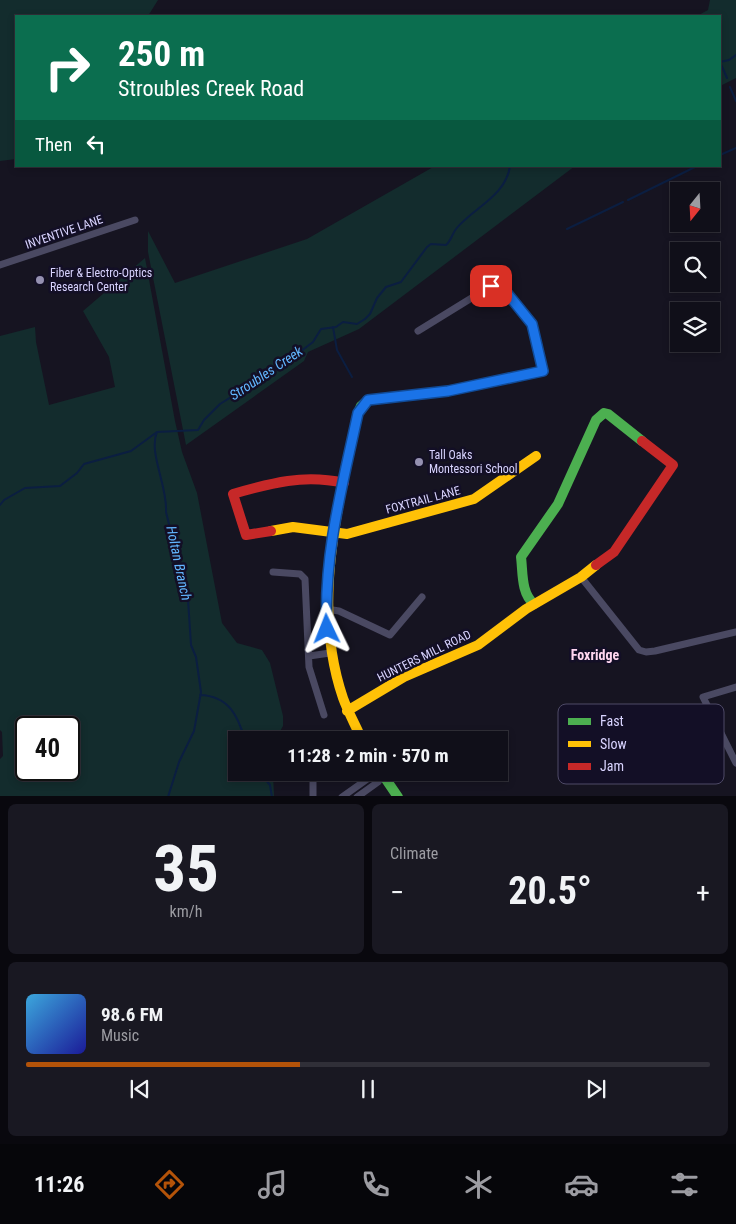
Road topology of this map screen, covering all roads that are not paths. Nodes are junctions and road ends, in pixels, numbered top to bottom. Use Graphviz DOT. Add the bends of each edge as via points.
graph roads {
  1 [pos="135,220"];
  2 [pos="0,265"];
  3 [pos="418,331"];
  4 [pos="368,400"];
  5 [pos="536,456"];
  6 [pos="344,483"];
  7 [pos="334,534"];
  8 [pos="273,572"];
  9 [pos="580,577"];
  10 [pos="422,597"];
  11 [pos="534,604"];
  12 [pos="326,609"];
  13 [pos="736,632"];
  14 [pos="330,653"];
  15 [pos="309,656"];
  16 [pos="736,688"];
  17 [pos="706,704"];
  18 [pos="347,711"];
  19 [pos="324,715"];
  20 [pos="357,731"];
  21 [pos="724,739"];
  22 [pos="736,763"];
  23 [pos="313,781"];
  24 [pos="365,781"];
  25 [pos="379,781"];
  26 [pos="389,781"];
  27 [pos="314,796"];
  28 [pos="342,796"];
  29 [pos="357,796"];
  30 [pos="398,796"];
  1 -- 2 [label="street, INVENTIVE LANE"];
  3 -- 4 [label="street" via="491,286 499,285 532,324 543,371 448,391"];
  4 -- 6 [label="street" via="358,413"];
  5 -- 7 [label="street, FOXTRAIL LANE" via="474,499 347,534"];
  6 -- 7 [label="street"];
  6 -- 7 [label="street, FOXTRAIL LANE" via="326,478 294,477 233,494 246,535 293,526"];
  7 -- 12 [label="street"];
  8 -- 15 [label="street" via="300,574 305,579"];
  9 -- 11 [label="street, HUNTERS MILL ROAD"];
  9 -- 11 [label="street, HUNTERS MILL ROAD" via="618,549 673,465 604,413 596,420 558,504 521,557 524,590"];
  9 -- 13 [label="street" via="639,650 655,651"];
  10 -- 12 [label="street" via="390,635 339,611"];
  11 -- 18 [label="street, HUNTERS MILL ROAD" via="478,645 404,677"];
  12 -- 14 [label="street"];
  14 -- 15 [label="street"];
  14 -- 18 [label="street"];
  15 -- 19 [label="street"];
  16 -- 17 [label="street" via="703,697"];
  18 -- 20 [label="street"];
  21 -- 22 [label="street"];
  23 -- 27 [label="street"];
  24 -- 28 [label="street"];
  25 -- 29 [label="street"];
  26 -- 30 [label="street"];
}
